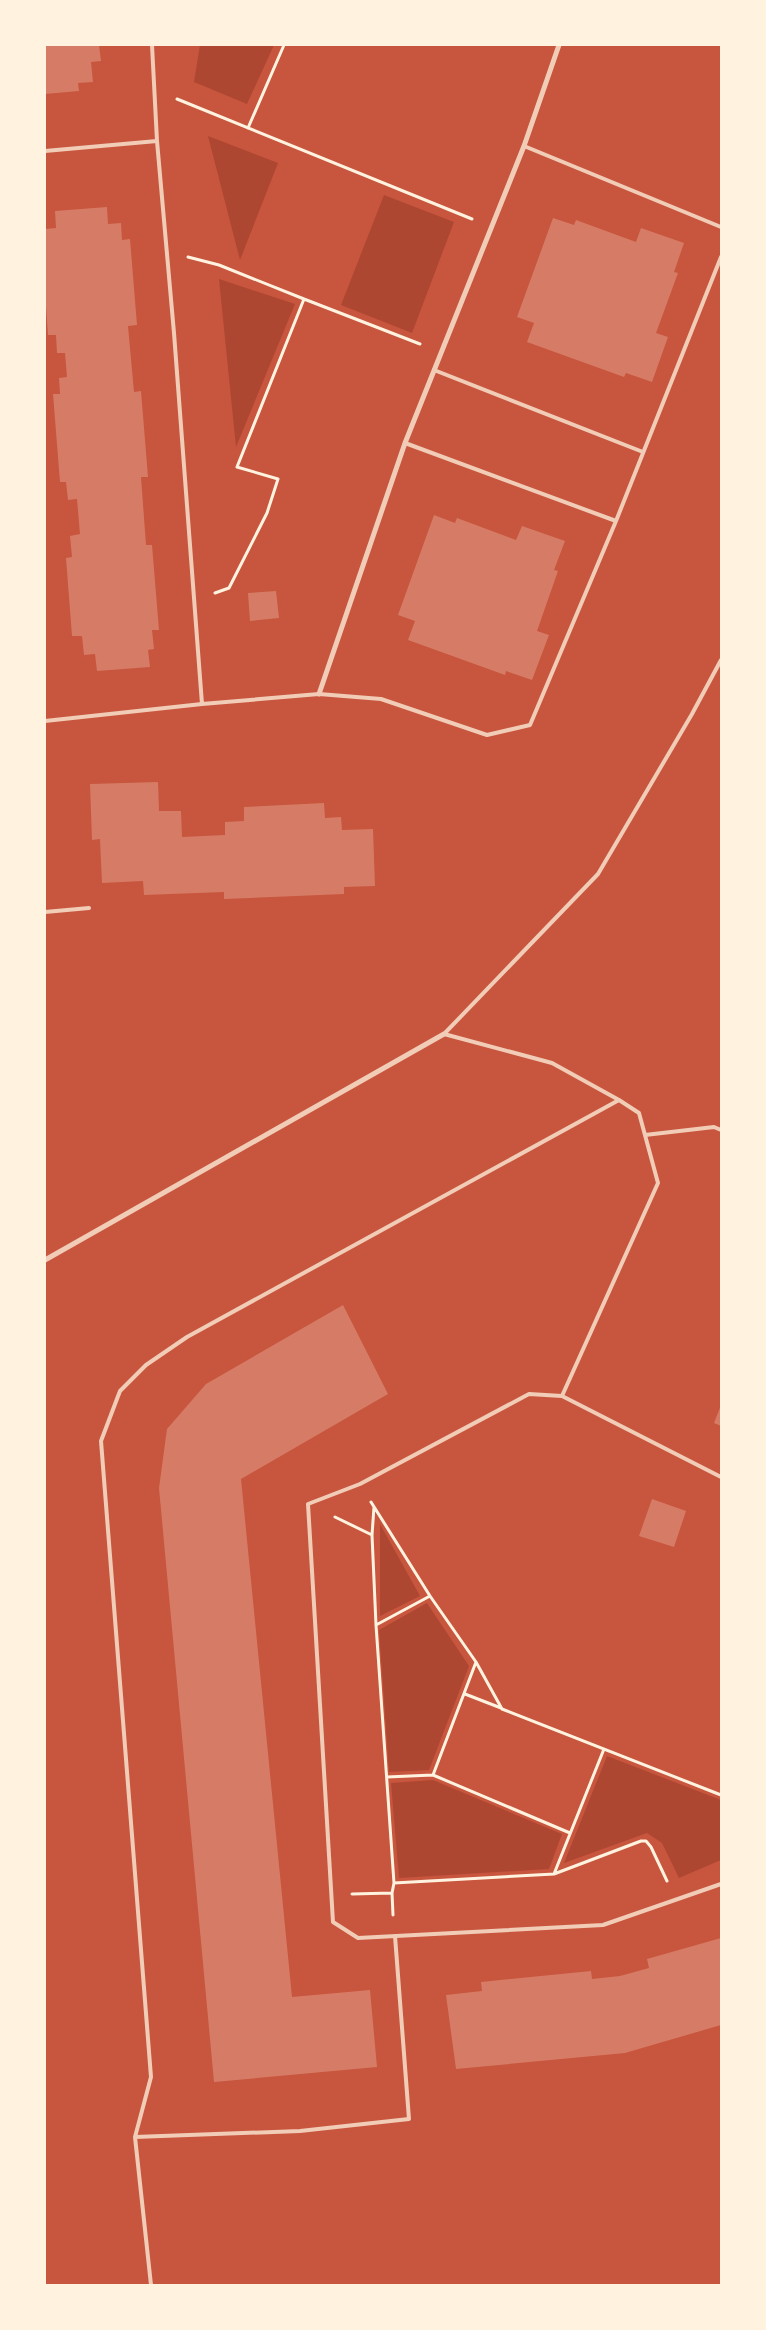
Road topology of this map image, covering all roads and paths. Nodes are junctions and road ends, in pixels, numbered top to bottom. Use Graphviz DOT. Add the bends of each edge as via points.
graph roads {
  1 [pos="152,45"];
  2 [pos="284,45"];
  3 [pos="559,45"];
  4 [pos="154,90"];
  5 [pos="248,128"];
  6 [pos="156,140"];
  7 [pos="524,146"];
  8 [pos="45,151"];
  9 [pos="491,226"];
  10 [pos="721,227"];
  11 [pos="167,251"];
  12 [pos="721,257"];
  13 [pos="304,299"];
  14 [pos="441,351"];
  15 [pos="433,369"];
  16 [pos="405,443"];
  17 [pos="643,452"];
  18 [pos="616,521"];
  19 [pos="193,600"];
  20 [pos="721,660"];
  21 [pos="319,694"];
  22 [pos="202,704"];
  23 [pos="45,721"];
  24 [pos="89,908"];
  25 [pos="45,912"];
  26 [pos="444,1034"];
  27 [pos="620,1100"];
  28 [pos="721,1130"];
  29 [pos="645,1135"];
  30 [pos="45,1260"];
  31 [pos="562,1396"];
  32 [pos="721,1477"];
  33 [pos="360,1484"];
  34 [pos="308,1504"];
  35 [pos="374,1507"];
  36 [pos="372,1535"];
  37 [pos="430,1596"];
  38 [pos="376,1625"];
  39 [pos="476,1662"];
  40 [pos="464,1694"];
  41 [pos="502,1709"];
  42 [pos="604,1749"];
  43 [pos="433,1775"];
  44 [pos="387,1777"];
  45 [pos="721,1795"];
  46 [pos="570,1832"];
  47 [pos="554,1874"];
  48 [pos="394,1884"];
  49 [pos="721,1884"];
  50 [pos="392,1893"];
  51 [pos="331,1894"];
  52 [pos="676,1900"];
  53 [pos="395,1936"];
  54 [pos="135,2137"];
  55 [pos="151,2285"];
  1 -- 4 [label="lane"];
  2 -- 5 [label="path"];
  3 -- 7 [label="street"];
  4 -- 5 [label="path"];
  4 -- 6 [label="lane"];
  5 -- 9 [label="path"];
  6 -- 8 [label="lane"];
  6 -- 11 [label="lane"];
  7 -- 9 [label="street"];
  7 -- 10 [label="lane"];
  9 -- 14 [label="street"];
  11 -- 13 [label="path" via="220,265"];
  11 -- 19 [label="lane"];
  12 -- 17 [label="lane"];
  13 -- 14 [label="path"];
  13 -- 19 [label="path" via="236,467 278,479 267,513 229,588"];
  14 -- 15 [label="street"];
  15 -- 16 [label="street"];
  15 -- 17 [label="lane"];
  16 -- 18 [label="lane"];
  16 -- 21 [label="street"];
  17 -- 18 [label="lane"];
  18 -- 21 [label="lane" via="530,725 487,735 381,699"];
  19 -- 22 [label="lane"];
  20 -- 26 [label="lane" via="598,874"];
  21 -- 22 [label="lane"];
  22 -- 23 [label="lane"];
  24 -- 25 [label="lane"];
  26 -- 27 [label="lane" via="552,1064"];
  26 -- 30 [label="street"];
  27 -- 29 [label="lane" via="639,1113"];
  27 -- 54 [label="lane" via="187,1337 146,1365 120,1391 101,1441 151,2077"];
  28 -- 29 [label="lane" via="714,1127"];
  29 -- 31 [label="lane" via="658,1183"];
  31 -- 32 [label="lane"];
  31 -- 33 [label="lane" via="529,1394"];
  33 -- 34 [label="lane"];
  33 -- 35 [label="path"];
  34 -- 36 [label="path"];
  34 -- 51 [label="lane"];
  35 -- 36 [label="path"];
  35 -- 37 [label="path"];
  36 -- 38 [label="path"];
  37 -- 38 [label="path"];
  37 -- 39 [label="path"];
  38 -- 44 [label="path"];
  39 -- 40 [label="path"];
  39 -- 41 [label="path"];
  40 -- 41 [label="path"];
  40 -- 43 [label="path"];
  41 -- 42 [label="path"];
  42 -- 45 [label="path"];
  42 -- 46 [label="path"];
  43 -- 44 [label="path"];
  43 -- 46 [label="path"];
  44 -- 48 [label="path"];
  46 -- 47 [label="path"];
  47 -- 48 [label="path"];
  47 -- 52 [label="path" via="646,1841"];
  48 -- 50 [label="path"];
  49 -- 52 [label="lane"];
  50 -- 51 [label="path"];
  50 -- 53 [label="path"];
  51 -- 53 [label="lane" via="333,1922 358,1938"];
  52 -- 53 [label="lane" via="602,1925"];
  53 -- 54 [label="lane" via="409,2119 300,2131"];
  54 -- 55 [label="lane"];
}
